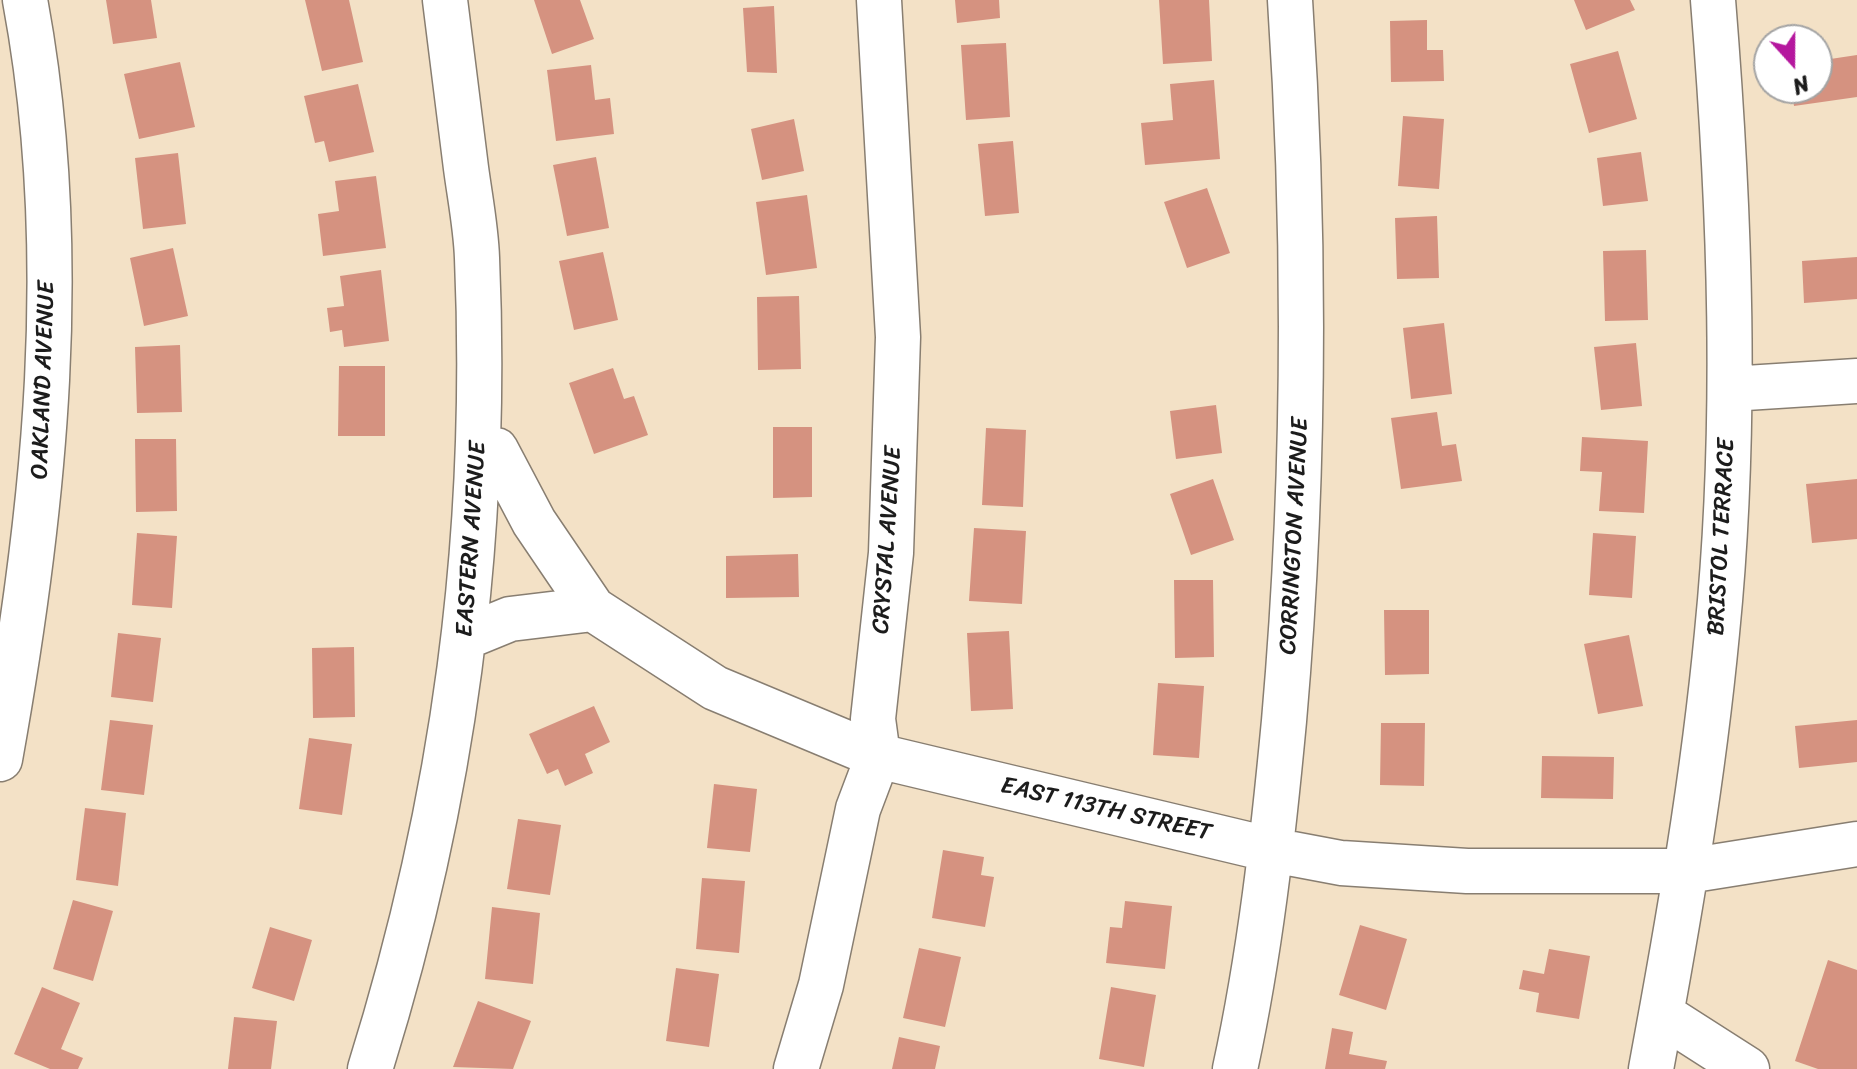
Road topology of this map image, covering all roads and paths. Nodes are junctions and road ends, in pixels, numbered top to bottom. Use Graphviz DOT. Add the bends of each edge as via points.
graph roads {
  1 [pos="25,0"];
  2 [pos="445,0"];
  3 [pos="879,0"];
  4 [pos="1290,0"];
  5 [pos="1713,0"];
  6 [pos="1857,381"];
  7 [pos="1730,389"];
  8 [pos="480,448"];
  9 [pos="593,609"];
  10 [pos="466,637"];
  11 [pos="878,756"];
  12 [pos="0,759"];
  13 [pos="1857,844"];
  14 [pos="1272,850"];
  15 [pos="1687,871"];
  16 [pos="1661,1014"];
  17 [pos="370,1069"];
  18 [pos="796,1069"];
  19 [pos="1235,1069"];
  20 [pos="1651,1069"];
  21 [pos="1747,1069"];
  1 -- 12 [label="street, OAKLAND AVENUE" via="48,174 49,326 39,499 24,628"];
  2 -- 8 [label="street, EASTERN AVENUE" via="477,255"];
  3 -- 11 [label="street, CRYSTAL AVENUE" via="898,337 891,553 873,719"];
  4 -- 14 [label="street, CORRINGTON AVENUE" via="1299,141 1302,377 1293,612"];
  5 -- 7 [label="street, BRISTOL TERRACE" via="1726,164"];
  6 -- 7 [label="street"];
  7 -- 15 [label="street, BRISTOL TERRACE" via="1717,632"];
  8 -- 9 [label="street, EAST 113TH STREET" via="496,450 534,522"];
  8 -- 10 [label="street, EASTERN AVENUE"];
  9 -- 10 [label="street" via="510,619"];
  9 -- 11 [label="street, EAST 113TH STREET" via="715,688"];
  10 -- 17 [label="street, EASTERN AVENUE" via="436,823 401,970"];
  11 -- 14 [label="street, EAST 113TH STREET"];
  11 -- 18 [label="street, CRYSTAL AVENUE" via="858,809 821,985"];
  13 -- 15 [label="street, EAST 113TH STREET"];
  14 -- 15 [label="street, EAST 113TH STREET" via="1341,863 1467,871"];
  14 -- 19 [label="street, CORRINGTON AVENUE" via="1253,987"];
  15 -- 16 [label="street, BRISTOL TERRACE"];
  16 -- 20 [label="street, BRISTOL TERRACE"];
  16 -- 21 [label="street"];
}
